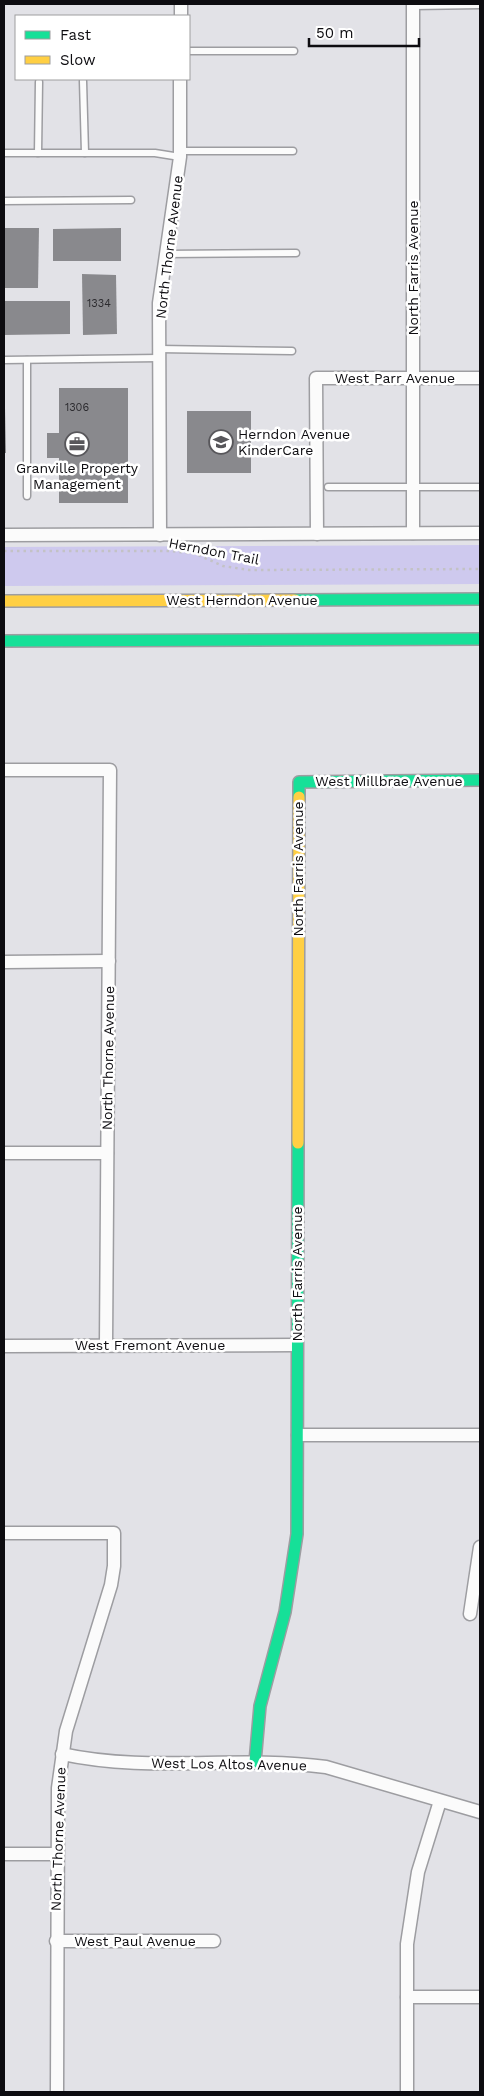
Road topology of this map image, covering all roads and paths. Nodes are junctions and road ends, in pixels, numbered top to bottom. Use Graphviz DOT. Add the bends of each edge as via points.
graph roads {
  1 [pos="413,5"];
  2 [pos="480,5"];
  3 [pos="190,51"];
  4 [pos="294,51"];
  5 [pos="180,80"];
  6 [pos="83,81"];
  7 [pos="40,82"];
  8 [pos="293,150"];
  9 [pos="4,153"];
  10 [pos="38,153"];
  11 [pos="85,153"];
  12 [pos="180,154"];
  13 [pos="130,200"];
  14 [pos="4,201"];
  15 [pos="296,253"];
  16 [pos="165,254"];
  17 [pos="292,350"];
  18 [pos="158,353"];
  19 [pos="4,360"];
  20 [pos="27,360"];
  21 [pos="412,378"];
  22 [pos="480,378"];
  23 [pos="328,487"];
  24 [pos="412,487"];
  25 [pos="480,487"];
  26 [pos="27,496"];
  27 [pos="480,532"];
  28 [pos="413,533"];
  29 [pos="317,534"];
  30 [pos="4,535"];
  31 [pos="160,535"];
  32 [pos="4,551"];
  33 [pos="480,570"];
  34 [pos="480,599"];
  35 [pos="4,601"];
  36 [pos="480,639"];
  37 [pos="4,642"];
  38 [pos="4,770"];
  39 [pos="480,780"];
  40 [pos="298,782"];
  41 [pos="4,962"];
  42 [pos="109,962"];
  43 [pos="4,1153"];
  44 [pos="107,1153"];
  45 [pos="106,1345"];
  46 [pos="296,1345"];
  47 [pos="4,1346"];
  48 [pos="298,1435"];
  49 [pos="480,1435"];
  50 [pos="4,1533"];
  51 [pos="480,1547"];
  52 [pos="470,1614"];
  53 [pos="62,1754"];
  54 [pos="256,1762"];
  55 [pos="440,1801"];
  56 [pos="480,1812"];
  57 [pos="4,1854"];
  58 [pos="56,1854"];
  59 [pos="56,1941"];
  60 [pos="214,1941"];
  61 [pos="407,1997"];
  62 [pos="480,1997"];
  63 [pos="57,2092"];
  64 [pos="407,2092"];
  1 -- 2 [label="lane"];
  1 -- 21 [label="street, North Farris Avenue"];
  3 -- 4 [label="lane"];
  5 -- 12 [label="street, North Thorne Avenue"];
  6 -- 11 [label="lane"];
  7 -- 10 [label="lane"];
  8 -- 12 [label="lane"];
  9 -- 10 [label="lane"];
  10 -- 11 [label="lane"];
  11 -- 12 [label="lane"];
  12 -- 16 [label="street, North Thorne Avenue"];
  13 -- 14 [label="lane"];
  15 -- 16 [label="lane"];
  16 -- 18 [label="street, North Thorne Avenue" via="159,303"];
  17 -- 18 [label="lane"];
  18 -- 20 [label="lane"];
  18 -- 31 [label="street, North Thorne Avenue"];
  19 -- 20 [label="lane"];
  20 -- 26 [label="lane"];
  21 -- 22 [label="street, West Parr Avenue"];
  21 -- 24 [label="street, North Farris Avenue"];
  21 -- 29 [label="street, West Parr Avenue" via="316,378"];
  23 -- 24 [label="lane"];
  24 -- 25 [label="lane"];
  24 -- 28 [label="street, North Farris Avenue"];
  27 -- 28 [label="street"];
  28 -- 29 [label="street"];
  29 -- 31 [label="street"];
  30 -- 31 [label="street"];
  32 -- 33 [label="path, Herndon Trail" via="171,550 196,554 223,566 249,570"];
  34 -- 35 [label="street, West Herndon Avenue"];
  36 -- 37 [label="street"];
  38 -- 42 [label="street, North Thorne Avenue" via="110,770"];
  39 -- 40 [label="street, West Millbrae Avenue"];
  40 -- 46 [label="street, North Farris Avenue"];
  41 -- 42 [label="street"];
  42 -- 44 [label="street, North Thorne Avenue"];
  43 -- 44 [label="street"];
  44 -- 45 [label="street, North Thorne Avenue"];
  45 -- 46 [label="street, West Fremont Avenue"];
  45 -- 47 [label="street, West Fremont Avenue"];
  46 -- 48 [label="street, North Farris Avenue"];
  48 -- 49 [label="street"];
  48 -- 54 [label="street, North Farris Avenue" via="297,1534 285,1612 260,1706"];
  50 -- 53 [label="street, North Thorne Avenue" via="114,1533 111,1585 66,1731"];
  51 -- 52 [label="street"];
  53 -- 54 [label="street, West Los Altos Avenue" via="123,1764"];
  53 -- 58 [label="street, North Thorne Avenue"];
  54 -- 55 [label="street, West Los Altos Avenue" via="326,1767"];
  55 -- 56 [label="street, West Los Altos Avenue"];
  55 -- 61 [label="street" via="418,1872 407,1944"];
  57 -- 58 [label="street"];
  58 -- 59 [label="street, North Thorne Avenue"];
  59 -- 60 [label="street, West Paul Avenue"];
  59 -- 63 [label="street, North Thorne Avenue"];
  61 -- 62 [label="street"];
  61 -- 64 [label="street"];
}
